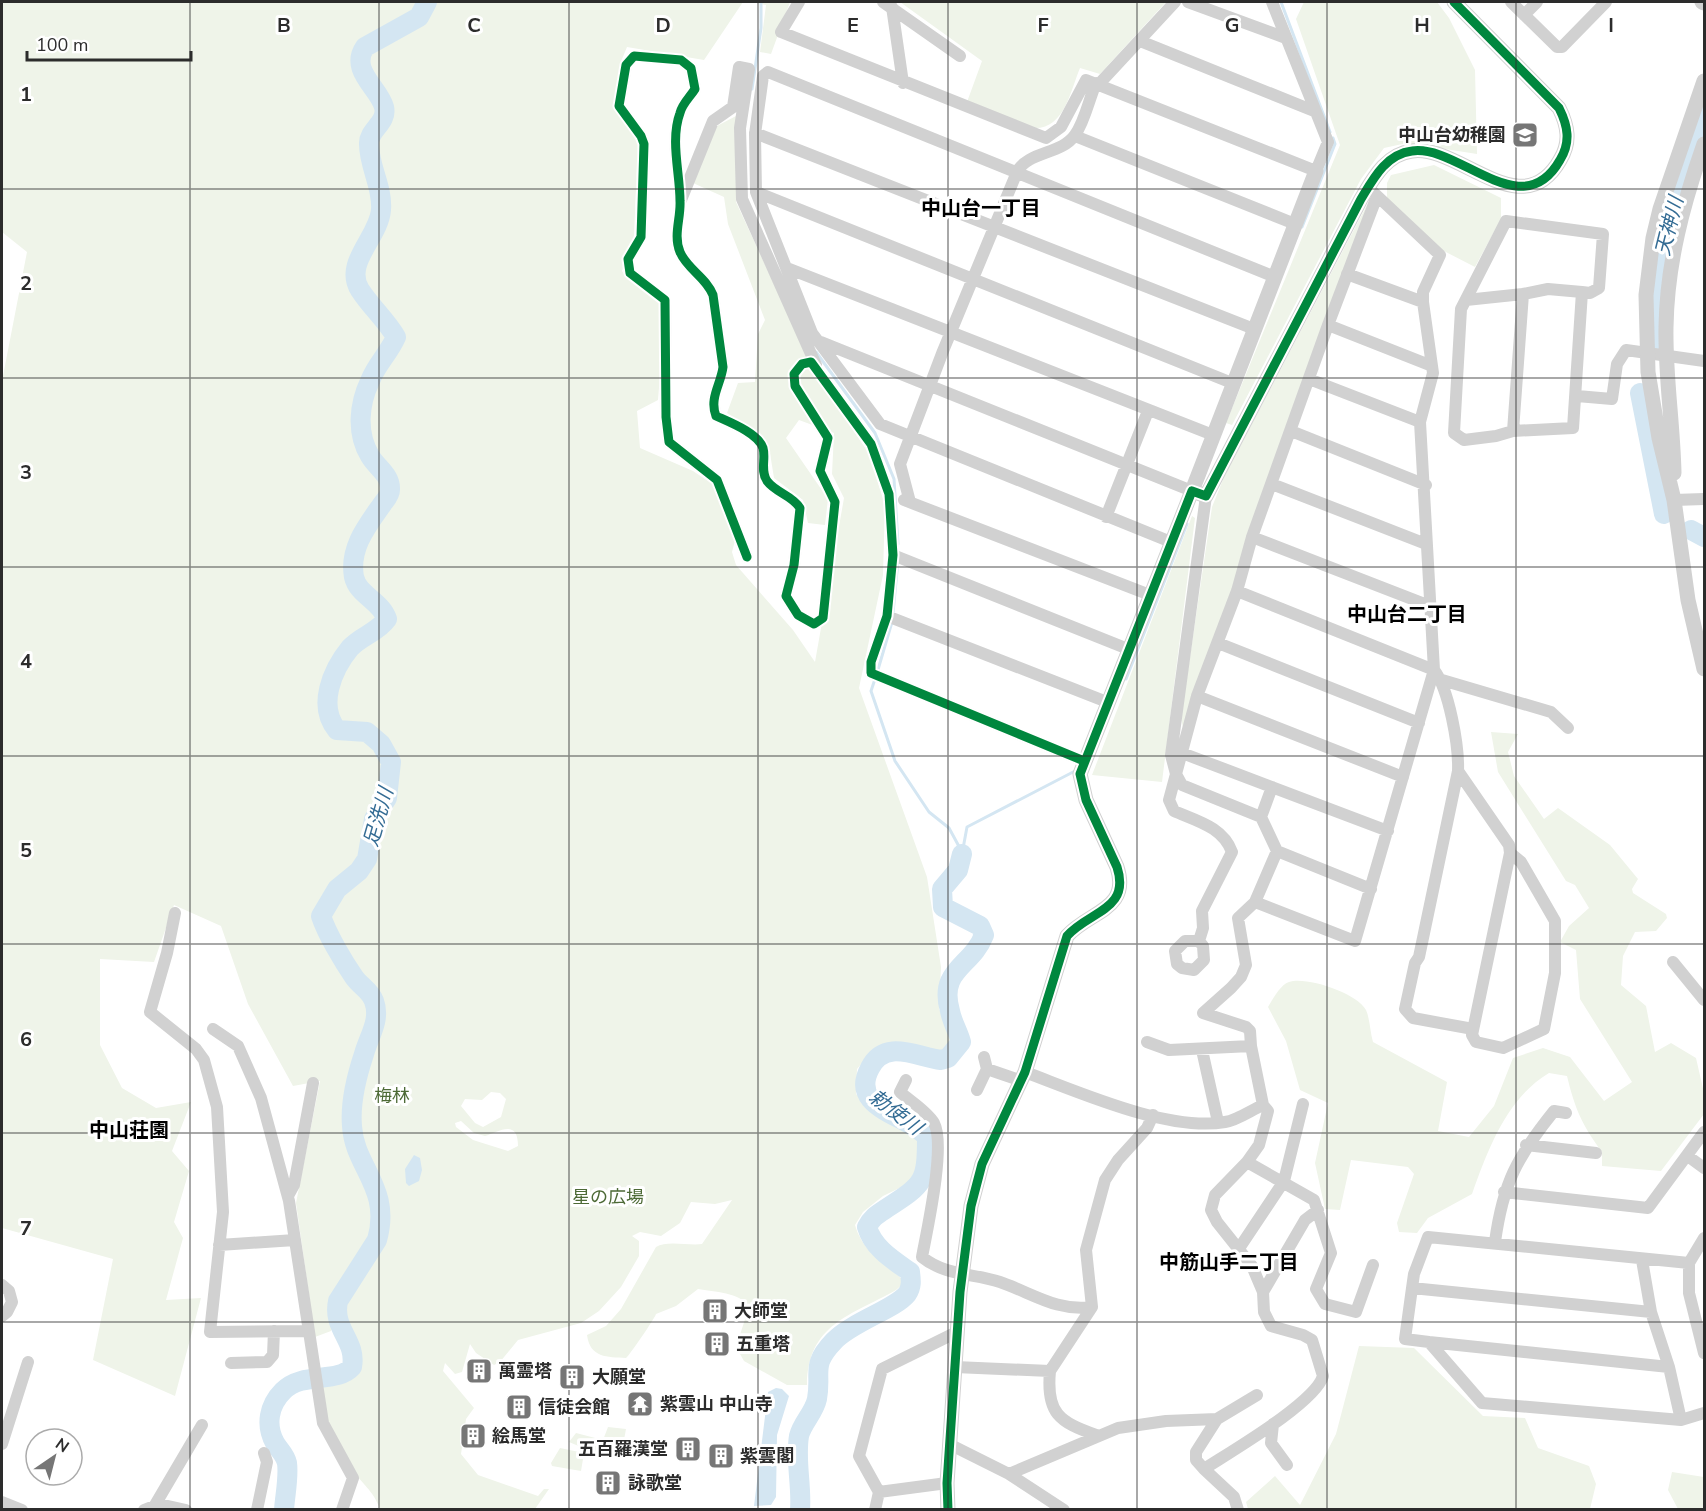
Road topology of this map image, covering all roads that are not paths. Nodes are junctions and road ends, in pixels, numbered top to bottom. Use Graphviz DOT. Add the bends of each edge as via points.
graph roads {
  1 [pos="799,2"];
  2 [pos="1175,2"];
  3 [pos="1188,2"];
  4 [pos="1272,2"];
  5 [pos="1454,2"];
  6 [pos="1511,2"];
  7 [pos="1537,2"];
  8 [pos="1606,2"];
  9 [pos="888,4"];
  10 [pos="1524,15"];
  11 [pos="1286,38"];
  12 [pos="1140,41"];
  13 [pos="960,56"];
  14 [pos="749,69"];
  15 [pos="768,72"];
  16 [pos="1704,81"];
  17 [pos="903,83"];
  18 [pos="1097,83"];
  19 [pos="1314,111"];
  20 [pos="755,133"];
  21 [pos="1075,136"];
  22 [pos="1680,148"];
  23 [pos="1702,150"];
  24 [pos="1316,171"];
  25 [pos="1017,172"];
  26 [pos="756,192"];
  27 [pos="1372,192"];
  28 [pos="680,201"];
  29 [pos="1295,224"];
  30 [pos="995,225"];
  31 [pos="787,268"];
  32 [pos="1347,274"];
  33 [pos="1275,277"];
  34 [pos="972,280"];
  35 [pos="1582,292"];
  36 [pos="1523,294"];
  37 [pos="1466,300"];
  38 [pos="1422,302"];
  39 [pos="1328,325"];
  40 [pos="1254,329"];
  41 [pos="951,332"];
  42 [pos="820,342"];
  43 [pos="1647,353"];
  44 [pos="1667,355"];
  45 [pos="1704,361"];
  46 [pos="816,365"];
  47 [pos="1432,366"];
  48 [pos="1309,379"];
  49 [pos="1232,383"];
  50 [pos="931,385"];
  51 [pos="1577,396"];
  52 [pos="1148,411"];
  53 [pos="1420,422"];
  54 [pos="1513,430"];
  55 [pos="1291,431"];
  56 [pos="1213,435"];
  57 [pos="910,438"];
  58 [pos="1126,464"];
  59 [pos="1272,484"];
  60 [pos="1426,485"];
  61 [pos="890,494"];
  62 [pos="1199,494"];
  63 [pos="1704,499"];
  64 [pos="1674,500"];
  65 [pos="910,502"];
  66 [pos="1106,517"];
  67 [pos="1252,537"];
  68 [pos="1171,542"];
  69 [pos="1426,544"];
  70 [pos="893,555"];
  71 [pos="747,557"];
  72 [pos="1237,591"];
  73 [pos="1150,595"];
  74 [pos="1430,606"];
  75 [pos="887,616"];
  76 [pos="1218,643"];
  77 [pos="1128,649"];
  78 [pos="1704,669"];
  79 [pos="1438,675"];
  80 [pos="1197,696"];
  81 [pos="1107,702"];
  82 [pos="1419,723"];
  83 [pos="1568,728"];
  84 [pos="1182,753"];
  85 [pos="1084,761"];
  86 [pos="1458,771"];
  87 [pos="1176,774"];
  88 [pos="1403,777"];
  89 [pos="1272,787"];
  90 [pos="1261,817"];
  91 [pos="1388,831"];
  92 [pos="1277,851"];
  93 [pos="1510,853"];
  94 [pos="1371,889"];
  95 [pos="1255,902"];
  96 [pos="175,913"];
  97 [pos="1199,941"];
  98 [pos="1673,962"];
  99 [pos="1704,1000"];
  100 [pos="213,1029"];
  101 [pos="1473,1029"];
  102 [pos="1147,1042"];
  103 [pos="1251,1046"];
  104 [pos="1202,1050"];
  105 [pos="1024,1077"];
  106 [pos="906,1080"];
  107 [pos="313,1083"];
  108 [pos="977,1090"];
  109 [pos="1303,1104"];
  110 [pos="1263,1105"];
  111 [pos="1566,1113"];
  112 [pos="1153,1115"];
  113 [pos="1218,1122"];
  114 [pos="1704,1132"];
  115 [pos="1526,1145"];
  116 [pos="1596,1153"];
  117 [pos="1689,1157"];
  118 [pos="1247,1162"];
  119 [pos="1704,1168"];
  120 [pos="1284,1181"];
  121 [pos="1504,1192"];
  122 [pos="288,1196"];
  123 [pos="1318,1210"];
  124 [pos="1704,1238"];
  125 [pos="295,1240"];
  126 [pos="1495,1242"];
  127 [pos="219,1245"];
  128 [pos="1238,1250"];
  129 [pos="1642,1260"];
  130 [pos="1689,1263"];
  131 [pos="1373,1265"];
  132 [pos="962,1273"];
  133 [pos="2,1285"];
  134 [pos="1412,1288"];
  135 [pos="1263,1292"];
  136 [pos="1092,1307"];
  137 [pos="1651,1312"];
  138 [pos="2,1316"];
  139 [pos="274,1331"];
  140 [pos="308,1331"];
  141 [pos="957,1332"];
  142 [pos="1430,1342"];
  143 [pos="1704,1353"];
  144 [pos="28,1362"];
  145 [pos="231,1364"];
  146 [pos="955,1367"];
  147 [pos="1669,1367"];
  148 [pos="1050,1371"];
  149 [pos="1257,1395"];
  150 [pos="1704,1413"];
  151 [pos="1217,1419"];
  152 [pos="1681,1420"];
  153 [pos="202,1425"];
  154 [pos="1273,1425"];
  155 [pos="1095,1436"];
  156 [pos="2,1444"];
  157 [pos="951,1445"];
  158 [pos="264,1453"];
  159 [pos="1287,1465"];
  160 [pos="1204,1468"];
  161 [pos="1009,1474"];
  162 [pos="947,1482"];
  163 [pos="879,1492"];
  164 [pos="2,1502"];
  165 [pos="149,1507"];
  166 [pos="22,1509"];
  167 [pos="186,1509"];
  168 [pos="257,1509"];
  169 [pos="342,1509"];
  170 [pos="875,1509"];
  171 [pos="948,1509"];
  172 [pos="1064,1509"];
  173 [pos="1238,1509"];
  1 -- 17 [label="street" via="781,32"];
  2 -- 12 [label="street"];
  3 -- 11 [label="street"];
  4 -- 11 [label="street"];
  5 -- 27 [label="street" via="1559,108 1568,133 1562,158 1544,178 1521,186 1414,150 1384,165"];
  6 -- 10 [label="street"];
  7 -- 10 [label="street"];
  8 -- 10 [label="street" via="1562,47 1557,47"];
  9 -- 13 [label="street"];
  9 -- 17 [label="street"];
  11 -- 19 [label="street"];
  12 -- 18 [label="street"];
  12 -- 19 [label="street"];
  14 -- 15 [label="street"];
  14 -- 28 [label="street" via="739,67 733,106 713,121"];
  14 -- 46 [label="street" via="740,128 742,199"];
  15 -- 20 [label="street" via="763,76"];
  15 -- 25 [label="street"];
  16 -- 22 [label="street"];
  17 -- 18 [label="street" via="1046,138 1060,127 1086,80"];
  18 -- 21 [label="street"];
  18 -- 24 [label="street"];
  19 -- 24 [label="street" via="1328,142"];
  20 -- 26 [label="street"];
  20 -- 30 [label="street"];
  21 -- 25 [label="street" via="1021,164"];
  21 -- 29 [label="street"];
  22 -- 23 [label="street"];
  22 -- 43 [label="street" via="1653,238 1646,295"];
  23 -- 44 [label="street" via="1677,232 1670,270"];
  24 -- 29 [label="street"];
  25 -- 30 [label="street"];
  25 -- 33 [label="street"];
  26 -- 31 [label="street"];
  26 -- 34 [label="street"];
  27 -- 32 [label="street"];
  27 -- 38 [label="street" via="1440,255"];
  27 -- 62 [label="street"];
  28 -- 46 [label="street" via="679,251 713,295 723,367 713,398 714,410 716,416 758,442 762,447 764,476 800,508 794,565 786,596 798,615 814,624 823,618 834,502 820,471 828,438 795,386 794,374 802,364"];
  28 -- 71 [label="street" via="676,169 678,119 695,89 691,68 681,60 634,57 626,65 620,106 644,144 640,237 628,259 630,273 665,300 669,442 717,480"];
  29 -- 33 [label="street"];
  30 -- 34 [label="street"];
  30 -- 40 [label="street"];
  31 -- 41 [label="street"];
  31 -- 42 [label="street" via="812,333"];
  32 -- 38 [label="street"];
  32 -- 39 [label="street"];
  33 -- 40 [label="street"];
  34 -- 41 [label="street"];
  34 -- 49 [label="street"];
  35 -- 36 [label="street" via="1548,289"];
  35 -- 37 [label="street" via="1599,288 1603,234 1506,221"];
  35 -- 51 [label="street"];
  36 -- 37 [label="street"];
  36 -- 54 [label="street"];
  37 -- 54 [label="street" via="1461,309 1454,433 1464,440"];
  38 -- 47 [label="street"];
  39 -- 47 [label="street"];
  39 -- 48 [label="street"];
  40 -- 49 [label="street"];
  41 -- 50 [label="street"];
  41 -- 52 [label="street"];
  42 -- 50 [label="street"];
  42 -- 57 [label="street" via="880,424"];
  43 -- 44 [label="street"];
  43 -- 51 [label="street" via="1626,350 1617,364 1612,399"];
  43 -- 64 [label="street" via="1659,438"];
  44 -- 45 [label="street"];
  44 -- 64 [label="street"];
  46 -- 61 [label="street" via="871,444"];
  47 -- 53 [label="street"];
  48 -- 53 [label="street"];
  48 -- 55 [label="street"];
  49 -- 56 [label="street"];
  50 -- 57 [label="street"];
  50 -- 58 [label="street"];
  51 -- 54 [label="street" via="1573,428"];
  52 -- 56 [label="street"];
  52 -- 58 [label="street"];
  53 -- 60 [label="street"];
  55 -- 59 [label="street"];
  55 -- 60 [label="street"];
  56 -- 62 [label="street"];
  57 -- 65 [label="street" via="900,464"];
  57 -- 66 [label="street"];
  58 -- 62 [label="street"];
  58 -- 66 [label="street"];
  59 -- 67 [label="street"];
  59 -- 69 [label="street"];
  60 -- 69 [label="street"];
  61 -- 65 [label="street"];
  61 -- 70 [label="street"];
  62 -- 68 [label="street"];
  62 -- 87 [label="street" via="1172,755"];
  63 -- 64 [label="street"];
  64 -- 78 [label="street" via="1688,600"];
  65 -- 73 [label="street"];
  66 -- 68 [label="street"];
  67 -- 72 [label="street"];
  67 -- 74 [label="street"];
  68 -- 73 [label="street"];
  69 -- 74 [label="street"];
  70 -- 75 [label="street"];
  70 -- 77 [label="street"];
  72 -- 76 [label="street"];
  72 -- 79 [label="street"];
  73 -- 77 [label="street"];
  74 -- 79 [label="street"];
  75 -- 81 [label="street"];
  75 -- 85 [label="street" via="871,673"];
  76 -- 80 [label="street"];
  76 -- 82 [label="street"];
  77 -- 81 [label="street"];
  79 -- 82 [label="street"];
  79 -- 83 [label="street" via="1551,712"];
  79 -- 86 [label="street"];
  80 -- 84 [label="street"];
  80 -- 88 [label="street"];
  81 -- 85 [label="street"];
  82 -- 88 [label="street"];
  84 -- 87 [label="street"];
  84 -- 89 [label="street"];
  85 -- 105 [label="street" via="1080,774 1083,790 1117,867 1119,892 1112,905 1076,926 1067,936"];
  86 -- 93 [label="street" via="1509,845"];
  86 -- 101 [label="street" via="1405,1009 1413,1018"];
  87 -- 90 [label="street" via="1182,785"];
  87 -- 97 [label="street" via="1169,800 1174,811 1219,832 1228,840 1232,852 1202,911"];
  88 -- 91 [label="street"];
  89 -- 90 [label="street"];
  89 -- 91 [label="street"];
  90 -- 92 [label="street"];
  91 -- 94 [label="street"];
  92 -- 94 [label="street"];
  92 -- 95 [label="street"];
  93 -- 101 [label="street"];
  93 -- 101 [label="street" via="1521,862 1555,921 1555,973 1544,1029 1503,1047 1476,1042"];
  94 -- 95 [label="street" via="1355,942"];
  95 -- 103 [label="street" via="1238,918 1246,965 1241,977 1203,1013 1246,1027"];
  96 -- 127 [label="street" via="150,1012 196,1049 211,1077 221,1142 223,1212"];
  98 -- 99 [label="street"];
  100 -- 122 [label="street" via="238,1046 243,1057 261,1098"];
  102 -- 104 [label="street" via="1169,1050"];
  103 -- 104 [label="street"];
  103 -- 110 [label="street"];
  104 -- 113 [label="street"];
  105 -- 108 [label="street" via="986,1063"];
  105 -- 112 [label="street"];
  105 -- 132 [label="street" via="982,1164 971,1206"];
  106 -- 132 [label="street" via="900,1092 928,1115 939,1140 922,1257 942,1270"];
  107 -- 122 [label="street" via="294,1185"];
  109 -- 120 [label="street"];
  110 -- 113 [label="street"];
  110 -- 118 [label="street" via="1268,1111 1259,1145"];
  111 -- 115 [label="street" via="1554,1111"];
  112 -- 113 [label="street" via="1175,1121"];
  112 -- 136 [label="street" via="1105,1180 1086,1250"];
  114 -- 117 [label="street"];
  115 -- 116 [label="street"];
  115 -- 121 [label="street"];
  117 -- 119 [label="street"];
  117 -- 121 [label="street" via="1648,1208"];
  118 -- 120 [label="street"];
  118 -- 128 [label="street" via="1211,1202 1216,1222"];
  120 -- 123 [label="street" via="1314,1200"];
  120 -- 128 [label="street"];
  121 -- 126 [label="street"];
  122 -- 125 [label="street"];
  123 -- 131 [label="street" via="1331,1253 1316,1289 1325,1304 1356,1312"];
  123 -- 135 [label="street" via="1305,1220"];
  124 -- 130 [label="street"];
  125 -- 127 [label="street"];
  125 -- 140 [label="street"];
  126 -- 129 [label="street"];
  126 -- 134 [label="street" via="1428,1237 1413,1274"];
  127 -- 139 [label="street" via="210,1332"];
  128 -- 135 [label="street"];
  129 -- 130 [label="street"];
  129 -- 137 [label="street"];
  130 -- 143 [label="street" via="1689,1293"];
  132 -- 136 [label="street" via="1000,1282 1051,1304"];
  132 -- 141 [label="street"];
  133 -- 138 [label="street" via="12,1302"];
  134 -- 137 [label="street"];
  134 -- 142 [label="street" via="1405,1339"];
  135 -- 154 [label="street" via="1267,1321 1271,1326 1312,1340 1323,1376 1317,1388"];
  136 -- 148 [label="street"];
  137 -- 147 [label="street"];
  139 -- 140 [label="street"];
  139 -- 145 [label="street" via="273,1354 267,1362"];
  140 -- 169 [label="street" via="323,1423 352,1478"];
  141 -- 146 [label="street"];
  141 -- 163 [label="street" via="882,1369 859,1456"];
  142 -- 147 [label="street"];
  142 -- 152 [label="street" via="1482,1402"];
  144 -- 156 [label="street"];
  146 -- 148 [label="street"];
  146 -- 157 [label="street"];
  147 -- 152 [label="street"];
  148 -- 155 [label="street" via="1051,1402 1059,1417"];
  149 -- 151 [label="street"];
  150 -- 152 [label="street"];
  151 -- 155 [label="street" via="1142,1424"];
  151 -- 160 [label="street" via="1196,1452 1196,1460"];
  153 -- 165 [label="street"];
  154 -- 159 [label="street" via="1271,1443"];
  154 -- 160 [label="street"];
  155 -- 161 [label="street"];
  157 -- 161 [label="street"];
  157 -- 162 [label="street"];
  158 -- 168 [label="street" via="267,1462"];
  160 -- 173 [label="street" via="1234,1497"];
  161 -- 172 [label="street"];
  162 -- 163 [label="street"];
  162 -- 171 [label="street"];
  163 -- 170 [label="street"];
  164 -- 166 [label="street"];
  165 -- 167 [label="street"];
}
